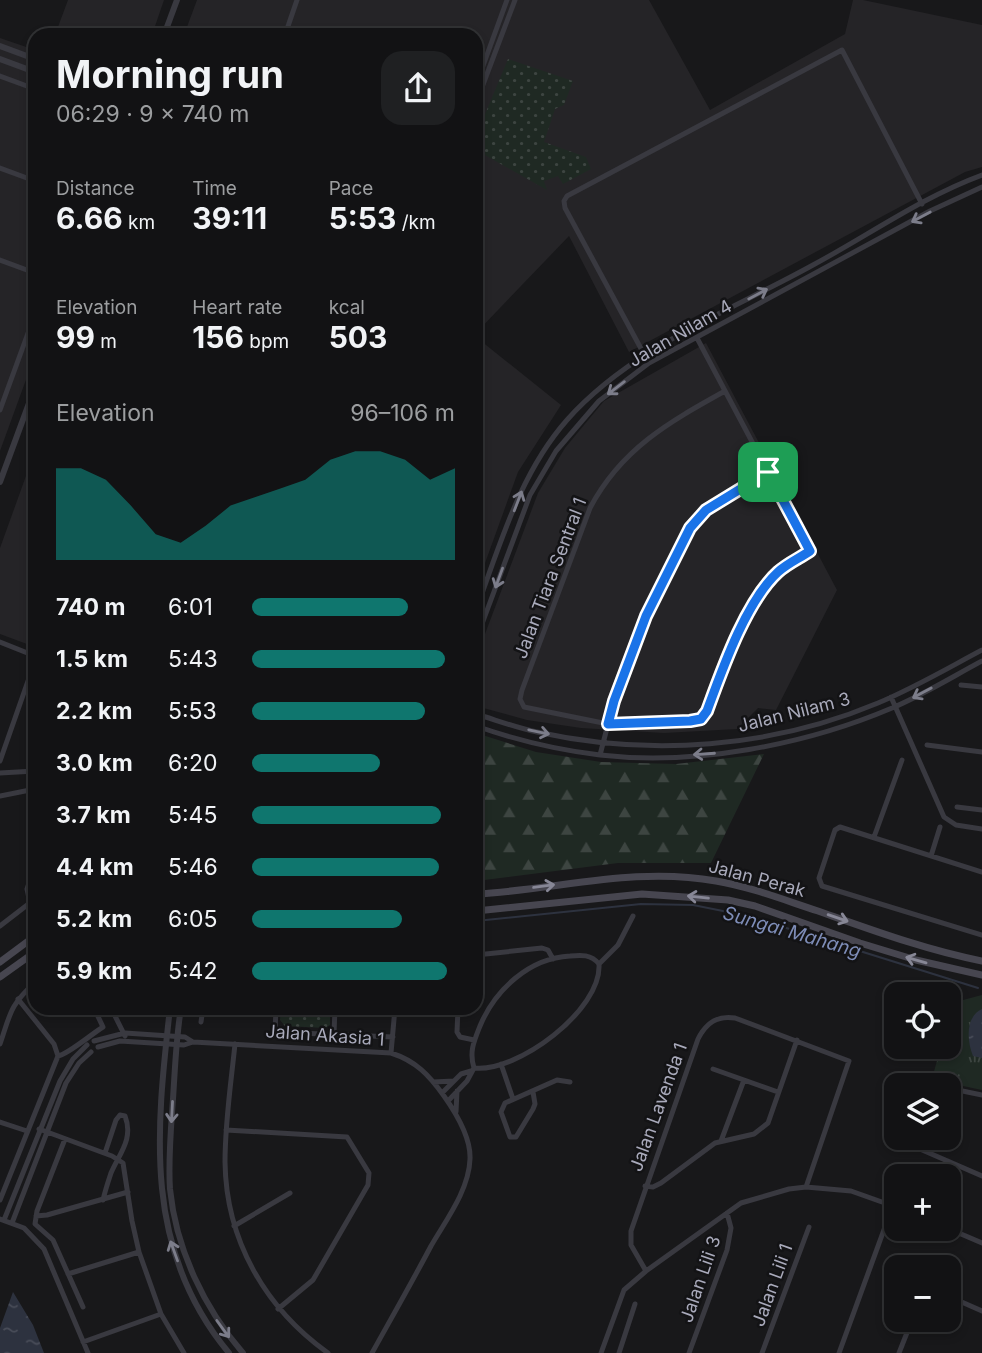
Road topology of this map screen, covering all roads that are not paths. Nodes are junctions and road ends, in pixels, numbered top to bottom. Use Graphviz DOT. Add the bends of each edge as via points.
graph roads {
  1 [pos="177,0"];
  2 [pos="297,0"];
  3 [pos="507,0"];
  4 [pos="515,0"];
  5 [pos="167,28"];
  6 [pos="287,28"];
  7 [pos="0,47"];
  8 [pos="28,57"];
  9 [pos="0,59"];
  10 [pos="483,66"];
  11 [pos="28,69"];
  12 [pos="0,76"];
  13 [pos="483,85"];
  14 [pos="28,86"];
  15 [pos="0,168"];
  16 [pos="982,175"];
  17 [pos="28,178"];
  18 [pos="982,187"];
  19 [pos="922,204"];
  20 [pos="0,260"];
  21 [pos="28,270"];
  22 [pos="28,333"];
  23 [pos="697,338"];
  24 [pos="645,356"];
  25 [pos="725,391"];
  26 [pos="28,406"];
  27 [pos="0,410"];
  28 [pos="768,472"];
  29 [pos="0,482"];
  30 [pos="483,592"];
  31 [pos="483,621"];
  32 [pos="0,642"];
  33 [pos="982,650"];
  34 [pos="28,653"];
  35 [pos="982,661"];
  36 [pos="28,682"];
  37 [pos="961,685"];
  38 [pos="982,687"];
  39 [pos="891,696"];
  40 [pos="895,707"];
  41 [pos="483,716"];
  42 [pos="608,724"];
  43 [pos="483,728"];
  44 [pos="603,743"];
  45 [pos="926,745"];
  46 [pos="982,752"];
  47 [pos="600,755"];
  48 [pos="902,760"];
  49 [pos="0,761"];
  50 [pos="28,771"];
  51 [pos="0,773"];
  52 [pos="28,790"];
  53 [pos="0,796"];
  54 [pos="957,807"];
  55 [pos="982,810"];
  56 [pos="940,827"];
  57 [pos="982,829"];
  58 [pos="873,837"];
  59 [pos="931,856"];
  60 [pos="982,872"];
  61 [pos="483,893"];
  62 [pos="28,904"];
  63 [pos="483,910"];
  64 [pos="633,916"];
  65 [pos="0,926"];
  66 [pos="982,935"];
  67 [pos="28,941"];
  68 [pos="483,954"];
  69 [pos="28,957"];
  70 [pos="553,959"];
  71 [pos="982,961"];
  72 [pos="0,962"];
  73 [pos="600,964"];
  74 [pos="982,975"];
  75 [pos="0,977"];
  76 [pos="28,989"];
  77 [pos="18,999"];
  78 [pos="28,1012"];
  79 [pos="31,1015"];
  80 [pos="97,1015"];
  81 [pos="115,1015"];
  82 [pos="169,1015"];
  83 [pos="180,1015"];
  84 [pos="202,1015"];
  85 [pos="276,1015"];
  86 [pos="335,1015"];
  87 [pos="394,1015"];
  88 [pos="457,1015"];
  89 [pos="201,1022"];
  90 [pos="125,1033"];
  91 [pos="334,1034"];
  92 [pos="393,1037"];
  93 [pos="167,1040"];
  94 [pos="178,1040"];
  95 [pos="474,1040"];
  96 [pos="797,1040"];
  97 [pos="125,1041"];
  98 [pos="0,1044"];
  99 [pos="235,1044"];
  100 [pos="87,1045"];
  101 [pos="91,1052"];
  102 [pos="391,1053"];
  103 [pos="58,1056"];
  104 [pos="501,1064"];
  105 [pos="472,1069"];
  106 [pos="713,1069"];
  107 [pos="744,1080"];
  108 [pos="454,1081"];
  109 [pos="433,1082"];
  110 [pos="570,1082"];
  111 [pos="457,1091"];
  112 [pos="961,1091"];
  113 [pos="533,1092"];
  114 [pos="778,1092"];
  115 [pos="442,1093"];
  116 [pos="982,1095"];
  117 [pos="513,1100"];
  118 [pos="448,1101"];
  119 [pos="455,1115"];
  120 [pos="0,1122"];
  121 [pos="39,1129"];
  122 [pos="226,1130"];
  123 [pos="27,1131"];
  124 [pos="46,1132"];
  125 [pos="65,1139"];
  126 [pos="721,1141"];
  127 [pos="928,1150"];
  128 [pos="105,1153"];
  129 [pos="120,1160"];
  130 [pos="953,1164"];
  131 [pos="961,1167"];
  132 [pos="982,1175"];
  133 [pos="645,1186"];
  134 [pos="806,1187"];
  135 [pos="128,1192"];
  136 [pos="290,1193"];
  137 [pos="0,1200"];
  138 [pos="103,1200"];
  139 [pos="884,1202"];
  140 [pos="727,1213"];
  141 [pos="36,1216"];
  142 [pos="2,1219"];
  143 [pos="12,1223"];
  144 [pos="234,1226"];
  145 [pos="808,1227"];
  146 [pos="961,1234"];
  147 [pos="884,1235"];
  148 [pos="982,1243"];
  149 [pos="139,1252"];
  150 [pos="646,1271"];
  151 [pos="68,1274"];
  152 [pos="961,1302"];
  153 [pos="635,1304"];
  154 [pos="83,1307"];
  155 [pos="278,1309"];
  156 [pos="982,1311"];
  157 [pos="161,1314"];
  158 [pos="907,1332"];
  159 [pos="83,1342"];
  160 [pos="88,1353"];
  161 [pos="184,1353"];
  162 [pos="229,1353"];
  163 [pos="243,1353"];
  164 [pos="328,1353"];
  165 [pos="372,1353"];
  166 [pos="601,1353"];
  167 [pos="618,1353"];
  168 [pos="689,1353"];
  169 [pos="762,1353"];
  170 [pos="839,1353"];
  171 [pos="899,1353"];
  1 -- 5 [label="street"];
  2 -- 6 [label="street"];
  3 -- 10 [label="street"];
  4 -- 13 [label="street"];
  7 -- 8 [label="street"];
  9 -- 11 [label="street"];
  12 -- 14 [label="street"];
  15 -- 17 [label="street"];
  16 -- 19 [label="street, Jalan Nilam 4"];
  18 -- 23 [label="street, Jalan Nilam 4, one-way"];
  24 -- 19 [label="street, Jalan Nilam 4, one-way"];
  19 -- 24 [label="street" via="842,50 567,195 565,208"];
  20 -- 21 [label="street"];
  22 -- 27 [label="street"];
  23 -- 25 [label="street"];
  23 -- 31 [label="street, Jalan Nilam 4, one-way" via="649,363 599,401 556,451 530,495"];
  30 -- 24 [label="street, Jalan Nilam 4, one-way" via="523,486 542,454 592,395"];
  25 -- 28 [label="street"];
  25 -- 42 [label="street, Jalan Tiara Sentral 1" via="644,441 606,482 590,508 522,690 520,702 528,709"];
  26 -- 29 [label="street"];
  28 -- 42 [label="street" via="706,510 690,528 646,616"];
  28 -- 42 [label="street" via="810,551 785,566 763,590 729,651 701,719"];
  32 -- 34 [label="street"];
  33 -- 39 [label="street, Jalan Nilam 3"];
  35 -- 40 [label="street, Jalan Nilam 3, one-way"];
  36 -- 49 [label="street"];
  37 -- 38 [label="street"];
  39 -- 40 [label="street"];
  39 -- 44 [label="street, Jalan Nilam 3" via="840,718 764,737 687,745"];
  40 -- 47 [label="street, Jalan Nilam 3, one-way" via="858,722 758,747 671,756"];
  40 -- 57 [label="street" via="944,817 957,825"];
  41 -- 44 [label="street, Jalan Nilam 3, one-way" via="536,732"];
  42 -- 44 [label="street"];
  43 -- 47 [label="street, Jalan Nilam 3"];
  44 -- 47 [label="street"];
  45 -- 46 [label="street"];
  48 -- 58 [label="street"];
  50 -- 51 [label="street"];
  52 -- 53 [label="street"];
  54 -- 55 [label="street"];
  56 -- 59 [label="street"];
  58 -- 59 [label="street"];
  58 -- 66 [label="street" via="837,827 819,878 822,886"];
  59 -- 60 [label="street"];
  61 -- 71 [label="main road, Jalan Perak, one-way" via="636,876 715,880"];
  62 -- 65 [label="street"];
  74 -- 63 [label="main road, Jalan Perak, one-way" via="916,960 728,901 642,894"];
  64 -- 73 [label="street" via="618,945"];
  67 -- 72 [label="main road"];
  68 -- 70 [label="street" via="542,948"];
  69 -- 75 [label="main road"];
  70 -- 73 [label="street" via="588,956"];
  70 -- 95 [label="street" via="533,967 500,992"];
  73 -- 104 [label="street" via="589,994 564,1027"];
  76 -- 77 [label="street"];
  77 -- 78 [label="street"];
  77 -- 98 [label="street"];
  79 -- 103 [label="street"];
  80 -- 103 [label="street" via="103,1027"];
  81 -- 90 [label="street"];
  82 -- 93 [label="street"];
  83 -- 94 [label="street"];
  84 -- 89 [label="street"];
  85 -- 91 [label="street" via="275,1032"];
  86 -- 91 [label="street"];
  87 -- 92 [label="street"];
  88 -- 95 [label="street" via="458,1034"];
  90 -- 93 [label="street"];
  90 -- 97 [label="street"];
  90 -- 97 [label="street" via="96,1044"];
  91 -- 92 [label="street"];
  92 -- 102 [label="street"];
  93 -- 94 [label="street, Jalan Akasia 1"];
  93 -- 97 [label="street"];
  162 -- 93 [label="street, one-way" via="188,1288 170,1242 160,1156"];
  94 -- 99 [label="street, Jalan Akasia 1"];
  94 -- 163 [label="street, one-way" via="170,1190 196,1284 220,1327"];
  95 -- 105 [label="street"];
  96 -- 114 [label="street"];
  96 -- 133 [label="street, Jalan Lavenda 1" via="733,1017 706,1026"];
  96 -- 134 [label="street, Jalan Lavenda 1" via="850,1063"];
  99 -- 102 [label="street, Jalan Akasia 1"];
  99 -- 122 [label="street"];
  100 -- 121 [label="street" via="65,1070"];
  101 -- 124 [label="street" via="66,1083"];
  102 -- 109 [label="street, Jalan Akasia 1" via="416,1063"];
  103 -- 123 [label="street"];
  104 -- 105 [label="street"];
  104 -- 117 [label="street"];
  105 -- 108 [label="street"];
  105 -- 111 [label="street"];
  106 -- 107 [label="street"];
  107 -- 114 [label="street"];
  107 -- 126 [label="street"];
  108 -- 109 [label="street"];
  108 -- 115 [label="street"];
  109 -- 115 [label="street, Jalan Akasia 1"];
  110 -- 113 [label="street" via="557,1080"];
  111 -- 118 [label="street"];
  111 -- 119 [label="street"];
  112 -- 116 [label="street"];
  113 -- 117 [label="street"];
  113 -- 117 [label="street" via="533,1109 512,1138 501,1112 503,1104"];
  114 -- 126 [label="street" via="768,1123 754,1134"];
  115 -- 118 [label="street, Jalan Akasia 1"];
  118 -- 119 [label="street, Jalan Akasia 1"];
  119 -- 165 [label="street, Jalan Akasia 1" via="469,1145 466,1180"];
  120 -- 123 [label="street"];
  121 -- 124 [label="street"];
  121 -- 142 [label="street"];
  122 -- 144 [label="street" via="227,1189"];
  122 -- 155 [label="street" via="347,1137 369,1173 368,1185 314,1278"];
  123 -- 137 [label="street"];
  124 -- 125 [label="street"];
  124 -- 143 [label="street"];
  125 -- 128 [label="street"];
  125 -- 141 [label="street"];
  126 -- 133 [label="street" via="662,1183"];
  127 -- 130 [label="street"];
  128 -- 129 [label="street"];
  128 -- 129 [label="street" via="116,1120 125,1116 127,1138"];
  129 -- 135 [label="street"];
  129 -- 138 [label="street"];
  131 -- 132 [label="street"];
  133 -- 150 [label="street, Jalan Lavenda 1" via="630,1239"];
  134 -- 139 [label="street" via="851,1191"];
  134 -- 140 [label="street" via="747,1200"];
  135 -- 138 [label="street"];
  135 -- 149 [label="street"];
  136 -- 144 [label="street"];
  138 -- 141 [label="street"];
  140 -- 150 [label="street"];
  140 -- 168 [label="street, Jalan Lili 3" via="731,1228 727,1250"];
  141 -- 151 [label="street" via="35,1224 53,1240"];
  142 -- 143 [label="street"];
  143 -- 159 [label="street" via="26,1230 48,1254"];
  144 -- 155 [label="street" via="249,1264"];
  145 -- 169 [label="street, Jalan Lili 1"];
  146 -- 148 [label="street"];
  147 -- 170 [label="street"];
  149 -- 151 [label="street"];
  149 -- 157 [label="street"];
  150 -- 166 [label="street" via="621,1294"];
  151 -- 154 [label="street"];
  152 -- 156 [label="street"];
  153 -- 167 [label="street"];
  155 -- 164 [label="street"];
  157 -- 159 [label="street"];
  157 -- 161 [label="street"];
  158 -- 171 [label="street"];
  159 -- 160 [label="street"];
}
